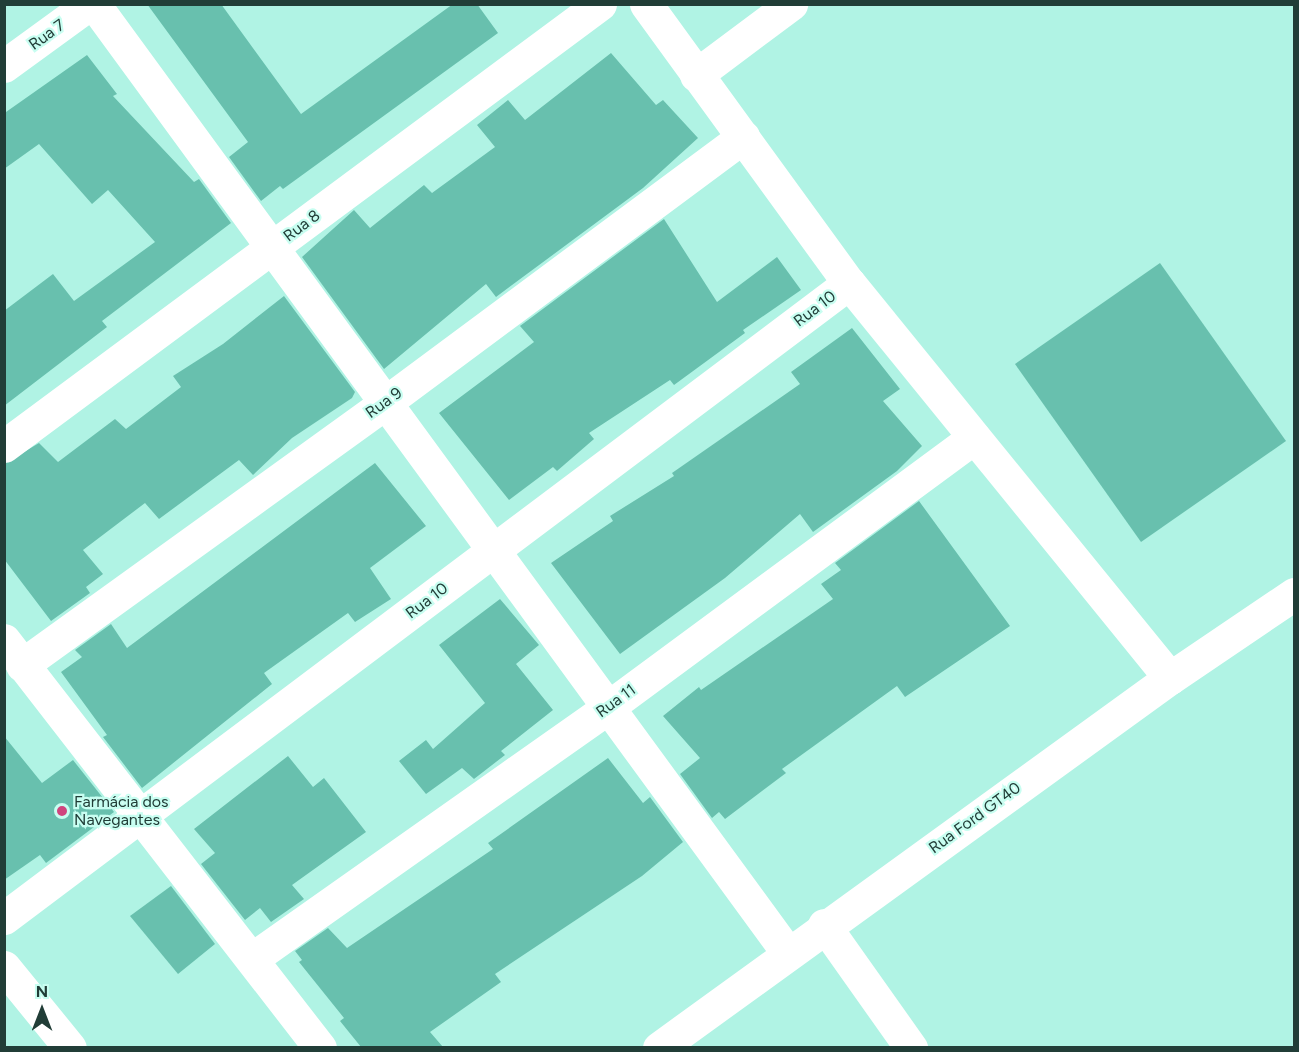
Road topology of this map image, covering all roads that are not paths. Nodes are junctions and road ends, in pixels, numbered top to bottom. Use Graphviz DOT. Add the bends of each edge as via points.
graph roads {
  1 [pos="92,4"];
  2 [pos="600,4"];
  3 [pos="646,4"];
  4 [pos="791,4"];
  5 [pos="4,66"];
  6 [pos="696,75"];
  7 [pos="744,137"];
  8 [pos="272,248"];
  9 [pos="849,283"];
  10 [pos="386,402"];
  11 [pos="974,437"];
  12 [pos="4,446"];
  13 [pos="495,550"];
  14 [pos="1294,594"];
  15 [pos="13,653"];
  16 [pos="1170,678"];
  17 [pos="607,708"];
  18 [pos="140,816"];
  19 [pos="4,918"];
  20 [pos="824,926"];
  21 [pos="787,952"];
  22 [pos="253,958"];
  23 [pos="4,967"];
  24 [pos="70,1047"];
  25 [pos="320,1047"];
  26 [pos="659,1047"];
  27 [pos="911,1047"];
  1 -- 5 [label="street, Rua 7"];
  1 -- 8 [label="street"];
  2 -- 8 [label="street, Rua 8"];
  3 -- 6 [label="street"];
  4 -- 6 [label="street"];
  6 -- 7 [label="street"];
  7 -- 9 [label="street"];
  7 -- 10 [label="street, Rua 9"];
  8 -- 10 [label="street"];
  8 -- 12 [label="street, Rua 8"];
  9 -- 11 [label="street"];
  9 -- 13 [label="street, Rua 10"];
  10 -- 13 [label="street"];
  10 -- 15 [label="street, Rua 9"];
  11 -- 16 [label="street"];
  11 -- 17 [label="street, Rua 11"];
  13 -- 17 [label="street"];
  13 -- 18 [label="street, Rua 10"];
  14 -- 16 [label="street, Rua Ford GT40"];
  15 -- 18 [label="street"];
  16 -- 20 [label="street, Rua Ford GT40"];
  17 -- 21 [label="street"];
  17 -- 22 [label="street, Rua 11"];
  18 -- 19 [label="street, Rua 10"];
  18 -- 22 [label="street"];
  20 -- 21 [label="street, Rua Ford GT40"];
  20 -- 27 [label="street"];
  21 -- 26 [label="street, Rua Ford GT40"];
  22 -- 25 [label="street"];
  23 -- 24 [label="street"];
}
